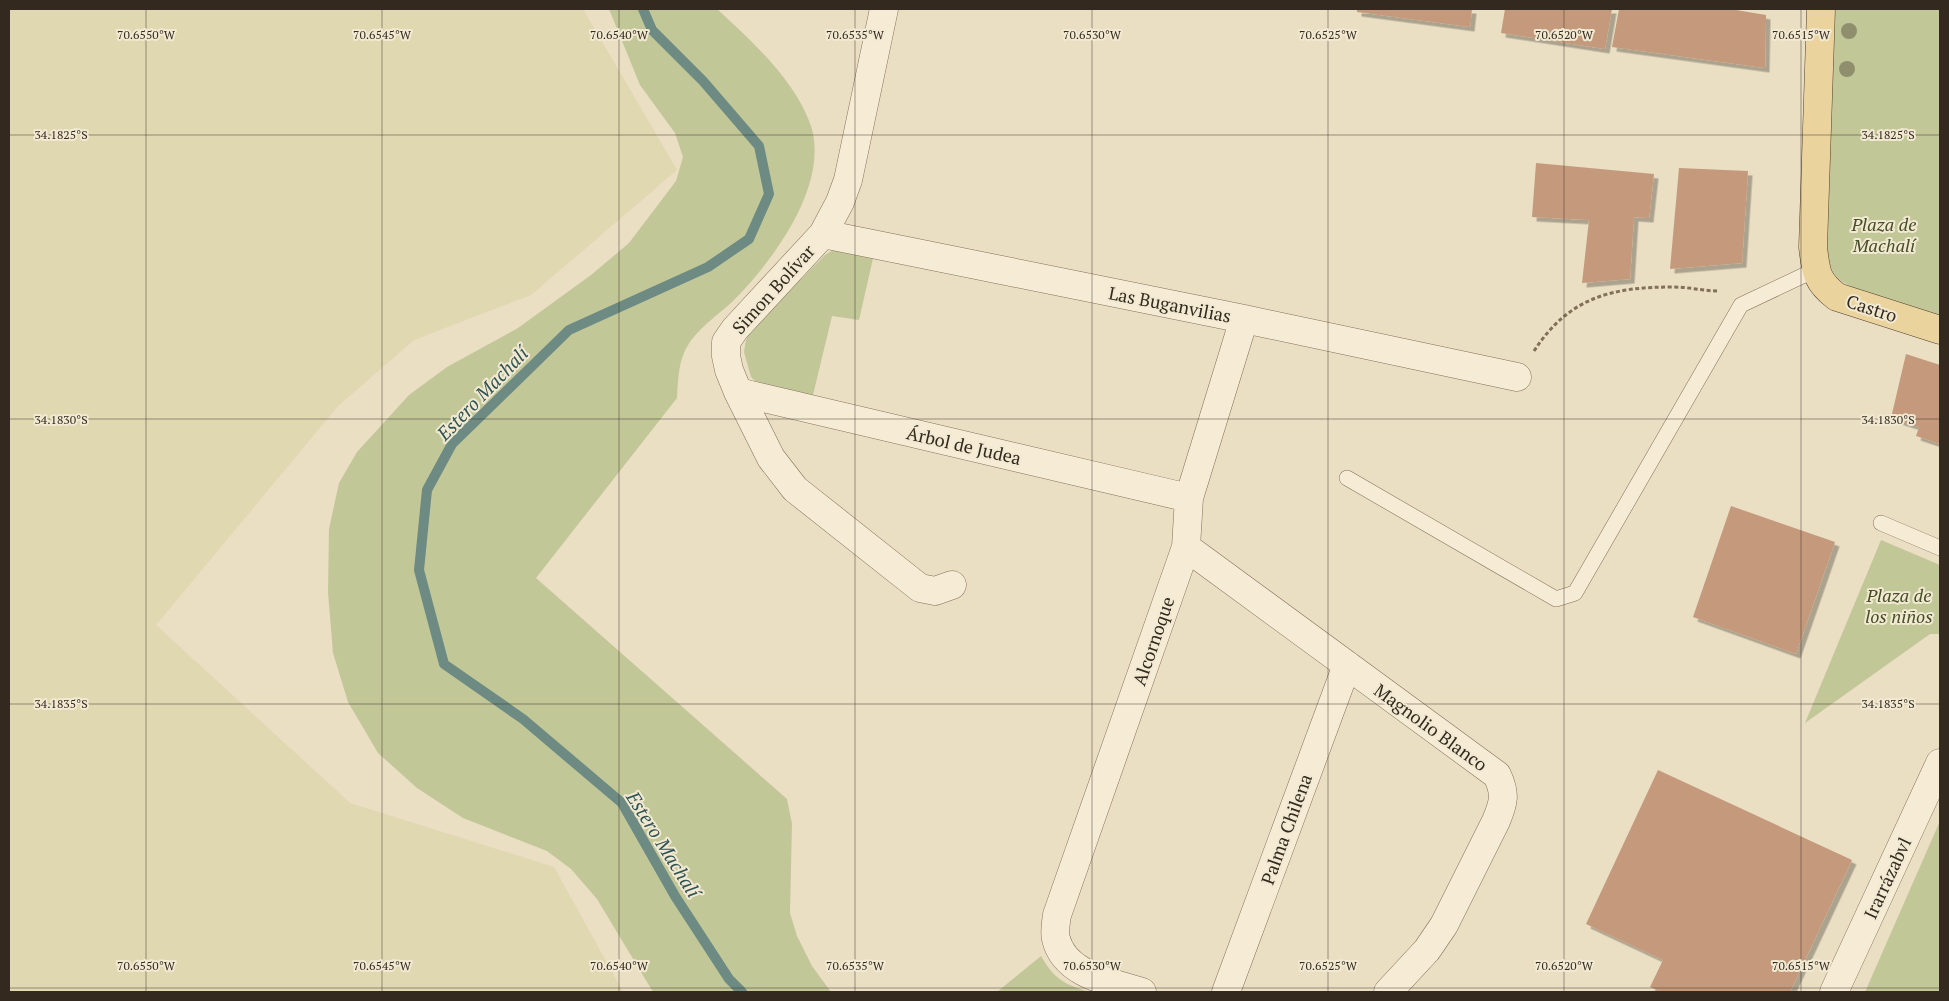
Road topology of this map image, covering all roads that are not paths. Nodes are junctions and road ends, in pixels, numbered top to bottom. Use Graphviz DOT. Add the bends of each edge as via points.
graph roads {
  1 [pos="884,9"];
  2 [pos="1821,9"];
  3 [pos="823,234"];
  4 [pos="1815,270"];
  5 [pos="1244,319"];
  6 [pos="1940,330"];
  7 [pos="1517,377"];
  8 [pos="738,392"];
  9 [pos="1347,478"];
  10 [pos="1189,498"];
  11 [pos="1880,523"];
  12 [pos="1186,547"];
  13 [pos="1940,548"];
  14 [pos="952,585"];
  15 [pos="1347,666"];
  16 [pos="1940,763"];
  17 [pos="1142,992"];
  18 [pos="1226,992"];
  19 [pos="1388,992"];
  20 [pos="1834,992"];
  1 -- 3 [label="street, Simon Bolívar" via="848,180"];
  2 -- 4 [label="main road" via="1813,247"];
  3 -- 5 [label="street, Las Buganvilias"];
  3 -- 8 [label="street, Simon Bolívar" via="726,342 729,370"];
  4 -- 6 [label="main road, Castro" via="1824,287 1837,297"];
  4 -- 9 [label="lane" via="1741,305 1575,593 1556,599"];
  5 -- 7 [label="street, Las Buganvilias"];
  5 -- 10 [label="street, Alcornoque"];
  8 -- 10 [label="street, Árbol de Judea"];
  8 -- 14 [label="street, Simon Bolívar" via="771,458 795,489 920,588 935,591"];
  10 -- 12 [label="street, Alcornoque"];
  11 -- 13 [label="lane"];
  12 -- 15 [label="street, Magnolio Blanco"];
  12 -- 17 [label="street, Alcornoque" via="1057,915 1055,938 1065,957 1079,970"];
  15 -- 18 [label="street, Palma Chilena"];
  15 -- 19 [label="street, Magnolio Blanco" via="1497,775 1503,788 1503,804 1496,821 1444,925 1427,950"];
  16 -- 20 [label="street, Irarrázabvl"];
}
